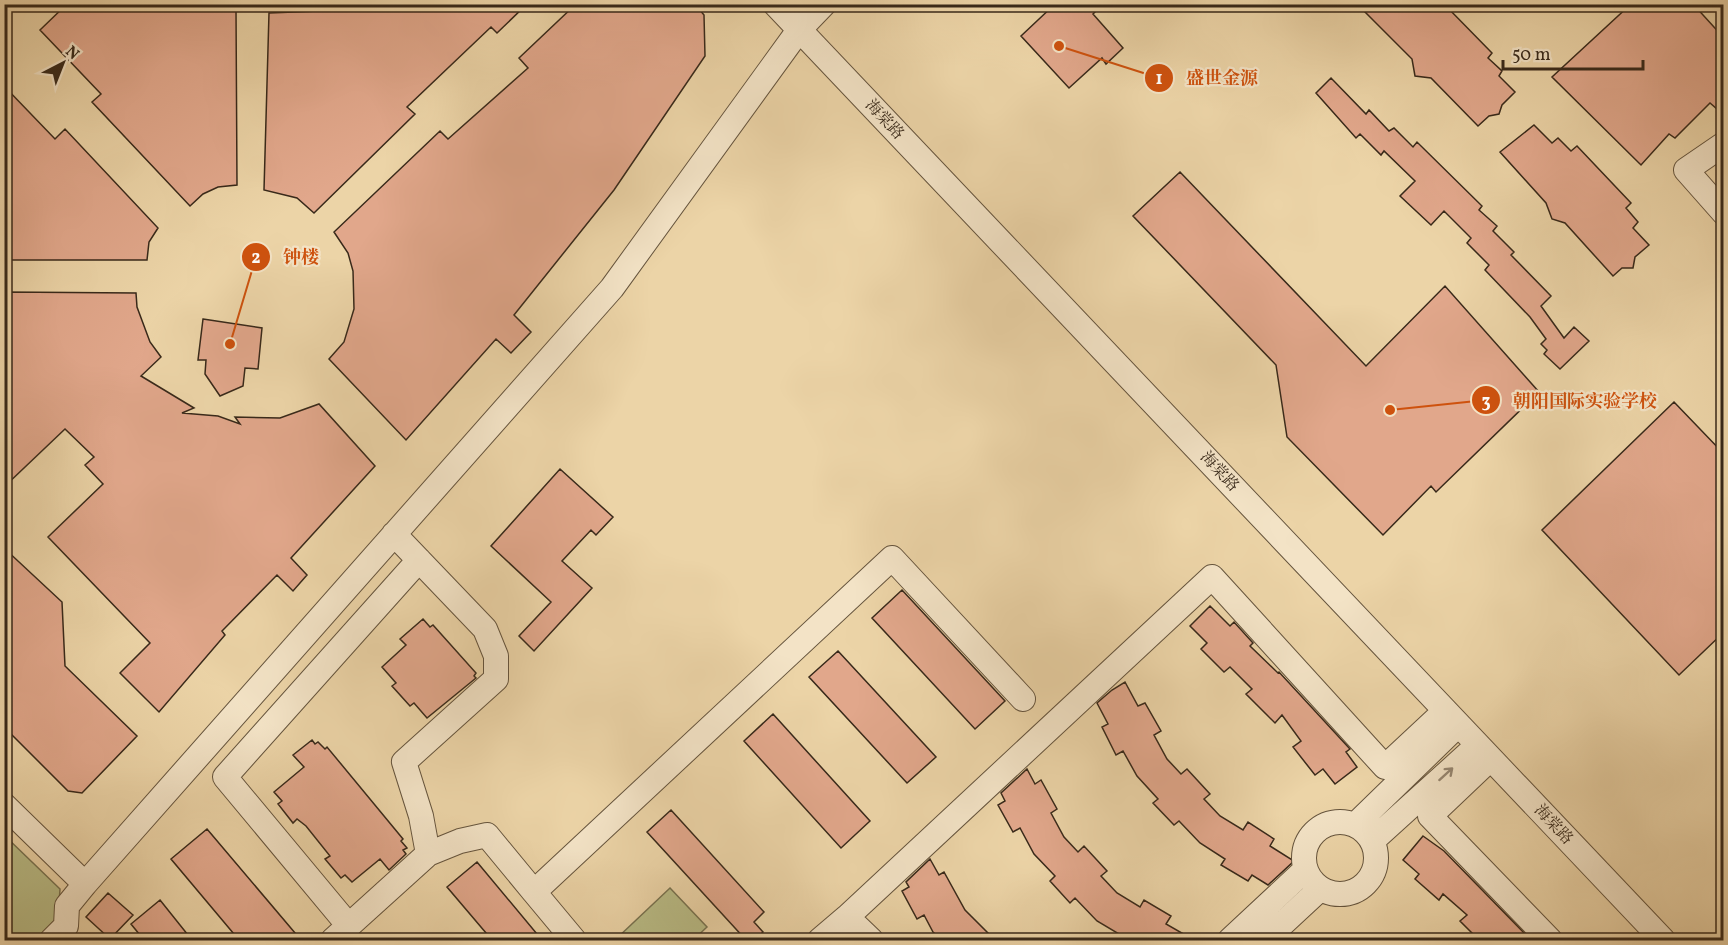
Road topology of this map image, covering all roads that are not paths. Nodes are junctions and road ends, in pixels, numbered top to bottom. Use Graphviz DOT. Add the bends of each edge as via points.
graph roads {
  1 [pos="775,4"];
  2 [pos="824,4"];
  3 [pos="799,30"];
  4 [pos="1724,144"];
  5 [pos="1724,213"];
  6 [pos="394,534"];
  7 [pos="419,560"];
  8 [pos="1023,699"];
  9 [pos="1452,718"];
  10 [pos="1484,752"];
  11 [pos="1392,775"];
  12 [pos="4,805"];
  13 [pos="1423,809"];
  14 [pos="1363,833"];
  15 [pos="428,854"];
  16 [pos="1305,870"];
  17 [pos="85,884"];
  18 [pos="1320,889"];
  19 [pos="534,892"];
  20 [pos="847,917"];
  21 [pos="341,933"];
  22 [pos="52,940"];
  23 [pos="574,940"];
  24 [pos="820,940"];
  25 [pos="871,940"];
  26 [pos="1230,940"];
  27 [pos="1265,940"];
  28 [pos="1550,940"];
  29 [pos="1663,940"];
  1 -- 3 [label="street, 海棠路"];
  2 -- 3 [label="street"];
  3 -- 6 [label="street" via="612,288"];
  3 -- 9 [label="street, 海棠路"];
  4 -- 5 [label="street" via="1686,170"];
  6 -- 7 [label="street"];
  6 -- 17 [label="street"];
  7 -- 15 [label="street" via="485,629 496,656 496,679 404,762"];
  7 -- 21 [label="street" via="225,777"];
  8 -- 19 [label="street" via="892,558"];
  9 -- 10 [label="street, 海棠路"];
  9 -- 11 [label="street"];
  10 -- 13 [label="street"];
  10 -- 29 [label="street, 海棠路"];
  11 -- 13 [label="street"];
  11 -- 14 [label="street"];
  11 -- 20 [label="street" via="1212,577"];
  12 -- 17 [label="street"];
  13 -- 14 [label="street"];
  13 -- 28 [label="street"];
  14 -- 16 [label="street" via="1343,822 1320,827 1305,846"];
  14 -- 18 [label="street" via="1376,864 1364,885 1343,894"];
  15 -- 19 [label="street" via="460,841 487,836"];
  15 -- 21 [label="street"];
  16 -- 18 [label="street"];
  16 -- 26 [label="street"];
  17 -- 22 [label="street" via="67,906 66,926"];
  18 -- 27 [label="street"];
  19 -- 23 [label="street"];
  20 -- 24 [label="street"];
  20 -- 25 [label="street"];
}
